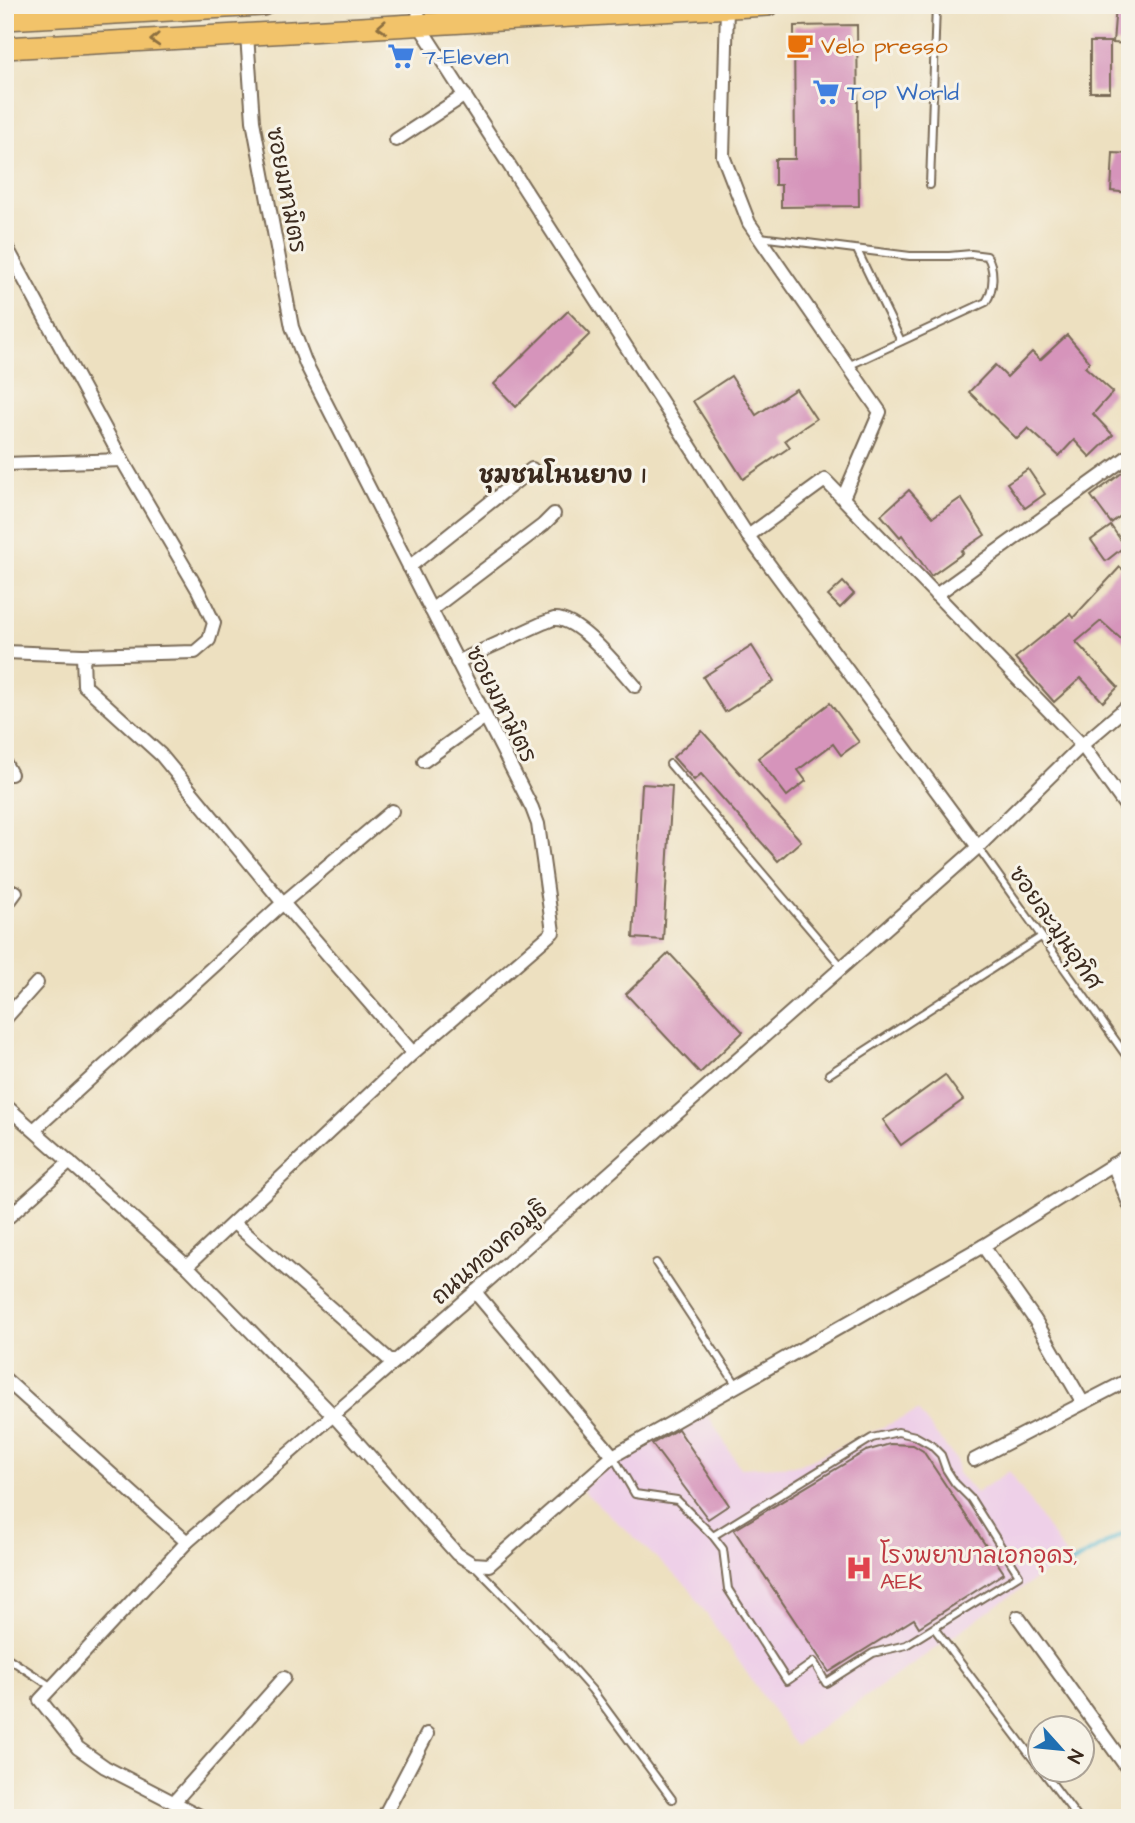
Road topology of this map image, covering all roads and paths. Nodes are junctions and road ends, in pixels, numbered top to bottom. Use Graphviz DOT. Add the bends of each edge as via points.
graph roads {
  1 [pos="263,5"];
  2 [pos="768,5"];
  3 [pos="936,5"];
  4 [pos="247,6"];
  5 [pos="727,8"];
  6 [pos="419,15"];
  7 [pos="5,19"];
  8 [pos="247,35"];
  9 [pos="5,48"];
  10 [pos="465,95"];
  11 [pos="396,140"];
  12 [pos="930,185"];
  13 [pos="758,237"];
  14 [pos="5,244"];
  15 [pos="857,250"];
  16 [pos="901,341"];
  17 [pos="848,366"];
  18 [pos="1130,455"];
  19 [pos="122,460"];
  20 [pos="5,464"];
  21 [pos="532,469"];
  22 [pos="844,498"];
  23 [pos="554,514"];
  24 [pos="748,536"];
  25 [pos="409,567"];
  26 [pos="936,595"];
  27 [pos="431,610"];
  28 [pos="5,652"];
  29 [pos="83,655"];
  30 [pos="457,662"];
  31 [pos="635,686"];
  32 [pos="1130,704"];
  33 [pos="485,717"];
  34 [pos="1082,745"];
  35 [pos="424,761"];
  36 [pos="670,764"];
  37 [pos="392,811"];
  38 [pos="1130,812"];
  39 [pos="978,846"];
  40 [pos="16,892"];
  41 [pos="283,903"];
  42 [pos="5,908"];
  43 [pos="1041,937"];
  44 [pos="842,967"];
  45 [pos="37,984"];
  46 [pos="5,1019"];
  47 [pos="413,1053"];
  48 [pos="1130,1061"];
  49 [pos="830,1074"];
  50 [pos="5,1105"];
  51 [pos="34,1130"];
  52 [pos="1130,1154"];
  53 [pos="69,1162"];
  54 [pos="1113,1164"];
  55 [pos="1130,1206"];
  56 [pos="5,1220"];
  57 [pos="234,1223"];
  58 [pos="983,1246"];
  59 [pos="656,1263"];
  60 [pos="187,1266"];
  61 [pos="475,1292"];
  62 [pos="393,1363"];
  63 [pos="1130,1379"];
  64 [pos="8,1387"];
  65 [pos="738,1387"];
  66 [pos="1083,1403"];
  67 [pos="333,1415"];
  68 [pos="613,1456"];
  69 [pos="974,1460"];
  70 [pos="713,1536"];
  71 [pos="187,1542"];
  72 [pos="473,1564"];
  73 [pos="1018,1617"];
  74 [pos="934,1628"];
  75 [pos="5,1656"];
  76 [pos="284,1678"];
  77 [pos="52,1688"];
  78 [pos="427,1734"];
  79 [pos="1026,1750"];
  80 [pos="1130,1772"];
  81 [pos="1052,1784"];
  82 [pos="672,1799"];
  83 [pos="174,1802"];
  84 [pos="204,1818"];
  85 [pos="383,1818"];
  86 [pos="1078,1818"];
  1 -- 4 [label="main road"];
  2 -- 5 [label="main road"];
  3 -- 12 [label="lane"];
  4 -- 7 [label="main road"];
  5 -- 6 [label="main road"];
  5 -- 13 [label="street" via="723,156 748,223"];
  6 -- 8 [label="main road, one-way"];
  6 -- 10 [label="street"];
  8 -- 9 [label="main road, one-way"];
  8 -- 25 [label="street, ซอยมหามิตร" via="253,121 292,327 306,364"];
  10 -- 11 [label="street"];
  10 -- 24 [label="street"];
  13 -- 15 [label="lane"];
  13 -- 17 [label="street"];
  14 -- 19 [label="street"];
  15 -- 16 [label="lane"];
  15 -- 16 [label="lane" via="910,256 983,254 991,263 991,294 986,302"];
  16 -- 17 [label="lane"];
  17 -- 22 [label="street" via="880,412"];
  18 -- 26 [label="street"];
  19 -- 20 [label="street"];
  19 -- 29 [label="street" via="198,590 214,622 213,632 195,652"];
  21 -- 25 [label="street"];
  22 -- 24 [label="street" via="825,480"];
  22 -- 26 [label="street"];
  23 -- 27 [label="street"];
  24 -- 39 [label="street"];
  25 -- 27 [label="street, ซอยมหามิตร"];
  26 -- 34 [label="street"];
  27 -- 30 [label="street, ซอยมหามิตร"];
  28 -- 29 [label="street"];
  29 -- 41 [label="street" via="84,685 161,755"];
  30 -- 31 [label="street" via="554,619 587,635"];
  30 -- 33 [label="street, ซอยมหามิตร"];
  32 -- 34 [label="street, ถนนทองคอมูธิ"];
  33 -- 35 [label="street"];
  33 -- 47 [label="street, ซอยมหามิตร" via="538,824 553,932"];
  34 -- 38 [label="street"];
  34 -- 39 [label="street, ถนนทองคอมูธิ"];
  36 -- 44 [label="lane"];
  37 -- 41 [label="street"];
  39 -- 43 [label="lane, ซอยละมุนอุทิศ"];
  39 -- 44 [label="street, ถนนทองคอมูธิ"];
  40 -- 42 [label="street"];
  41 -- 47 [label="street"];
  41 -- 51 [label="street"];
  43 -- 48 [label="lane, ซอยละมุนอุทิศ"];
  43 -- 49 [label="lane"];
  44 -- 61 [label="street, ถนนทองคอมูธิ"];
  45 -- 46 [label="street"];
  47 -- 57 [label="street, ซอยมหามิตร"];
  50 -- 51 [label="street"];
  51 -- 53 [label="street"];
  52 -- 54 [label="street"];
  53 -- 56 [label="street"];
  53 -- 60 [label="street"];
  54 -- 55 [label="street"];
  54 -- 58 [label="street"];
  57 -- 60 [label="street, ซอยมหามิตร"];
  57 -- 62 [label="street"];
  58 -- 65 [label="street"];
  58 -- 66 [label="street" via="1035,1320"];
  59 -- 65 [label="lane"];
  60 -- 67 [label="street"];
  61 -- 62 [label="street, ถนนทองคอมูธิ"];
  61 -- 68 [label="street"];
  62 -- 67 [label="street, ถนนทองคอมูธิ"];
  63 -- 66 [label="street"];
  64 -- 71 [label="street"];
  65 -- 68 [label="street"];
  66 -- 69 [label="street"];
  67 -- 71 [label="street, ถนนทองคอมูธิ"];
  67 -- 72 [label="street" via="457,1553"];
  68 -- 70 [label="lane" via="635,1494 677,1500"];
  68 -- 72 [label="street" via="489,1565"];
  70 -- 74 [label="lane" via="723,1549 728,1589 786,1681 814,1662 826,1683 873,1653 906,1644"];
  70 -- 74 [label="lane" via="872,1438 898,1433 915,1436 941,1455 1019,1575"];
  71 -- 77 [label="street, ถนนทองคอมูธิ"];
  72 -- 82 [label="lane" via="592,1690"];
  73 -- 80 [label="street"];
  74 -- 79 [label="lane"];
  75 -- 77 [label="lane"];
  76 -- 83 [label="street"];
  77 -- 83 [label="street, ถนนทองคอมูธิ" via="40,1700 78,1748"];
  78 -- 85 [label="street"];
  81 -- 86 [label="lane"];
  83 -- 84 [label="street"];
}
